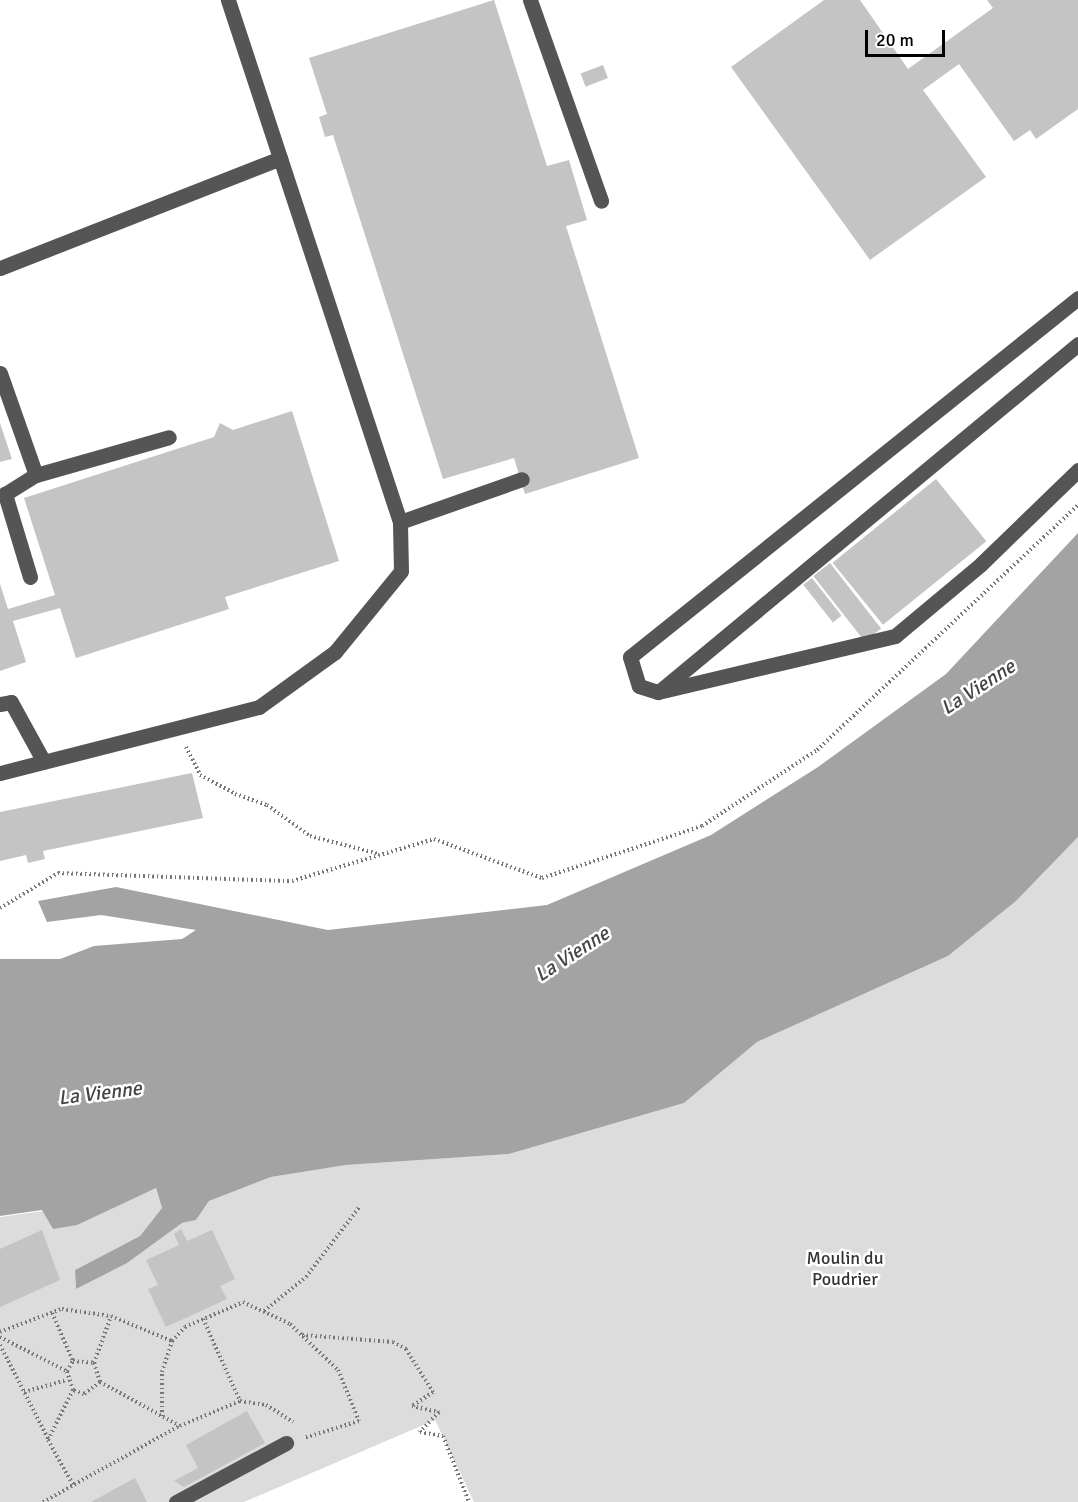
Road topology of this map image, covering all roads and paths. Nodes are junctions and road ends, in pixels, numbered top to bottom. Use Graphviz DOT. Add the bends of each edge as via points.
graph roads {
  1 [pos="228,0"];
  2 [pos="530,0"];
  3 [pos="280,158"];
  4 [pos="601,201"];
  5 [pos="0,268"];
  6 [pos="1078,298"];
  7 [pos="1078,344"];
  8 [pos="0,373"];
  9 [pos="169,437"];
  10 [pos="1078,470"];
  11 [pos="36,475"];
  12 [pos="522,479"];
  13 [pos="1078,505"];
  14 [pos="400,522"];
  15 [pos="30,577"];
  16 [pos="658,692"];
  17 [pos="0,704"];
  18 [pos="177,727"];
  19 [pos="44,762"];
  20 [pos="0,773"];
  21 [pos="380,854"];
  22 [pos="0,908"];
  23 [pos="360,1206"];
  24 [pos="264,1311"];
  25 [pos="52,1313"];
  26 [pos="111,1316"];
  27 [pos="203,1319"];
  28 [pos="0,1332"];
  29 [pos="302,1335"];
  30 [pos="0,1337"];
  31 [pos="172,1341"];
  32 [pos="0,1345"];
  33 [pos="73,1361"];
  34 [pos="93,1363"];
  35 [pos="67,1371"];
  36 [pos="67,1380"];
  37 [pos="100,1382"];
  38 [pos="73,1390"];
  39 [pos="24,1392"];
  40 [pos="240,1401"];
  41 [pos="162,1416"];
  42 [pos="180,1426"];
  43 [pos="314,1435"];
  44 [pos="48,1440"];
  45 [pos="286,1443"];
  46 [pos="74,1485"];
  47 [pos="43,1502"];
  48 [pos="176,1502"];
  49 [pos="469,1502"];
  1 -- 3 [label="street"];
  2 -- 4 [label="street"];
  3 -- 5 [label="street"];
  3 -- 14 [label="street"];
  6 -- 16 [label="street" via="630,657 639,686"];
  7 -- 16 [label="street"];
  8 -- 11 [label="street"];
  9 -- 11 [label="street"];
  10 -- 16 [label="street" via="981,564 896,636"];
  11 -- 15 [label="street" via="5,494"];
  12 -- 14 [label="street"];
  13 -- 21 [label="path" via="817,750 702,826 542,878 434,839"];
  14 -- 18 [label="street" via="401,571 335,652 259,707"];
  17 -- 19 [label="street" via="12,702"];
  18 -- 19 [label="street"];
  18 -- 21 [label="path" via="200,775 267,805 310,836"];
  19 -- 20 [label="street"];
  21 -- 22 [label="path" via="292,881 58,873"];
  23 -- 24 [label="path" via="306,1277"];
  24 -- 27 [label="path" via="243,1302"];
  24 -- 29 [label="path"];
  25 -- 26 [label="path"];
  25 -- 28 [label="path"];
  25 -- 33 [label="path"];
  26 -- 31 [label="path"];
  26 -- 34 [label="path"];
  27 -- 31 [label="path" via="185,1327"];
  27 -- 40 [label="path"];
  29 -- 43 [label="path" via="338,1370 359,1420"];
  29 -- 49 [label="path" via="393,1342 406,1349 433,1392 412,1406 439,1412 420,1432 442,1436"];
  30 -- 35 [label="path"];
  31 -- 41 [label="path" via="162,1372"];
  32 -- 39 [label="path"];
  33 -- 34 [label="path"];
  33 -- 35 [label="path"];
  34 -- 37 [label="path"];
  35 -- 36 [label="path"];
  36 -- 38 [label="path"];
  36 -- 39 [label="path"];
  37 -- 38 [label="path" via="84,1394"];
  37 -- 41 [label="path"];
  38 -- 44 [label="path"];
  39 -- 44 [label="path"];
  40 -- 42 [label="path"];
  40 -- 43 [label="path" via="266,1405"];
  41 -- 42 [label="path"];
  42 -- 46 [label="path"];
  43 -- 45 [label="path"];
  44 -- 46 [label="path"];
  45 -- 48 [label="street"];
  46 -- 47 [label="path"];
}
